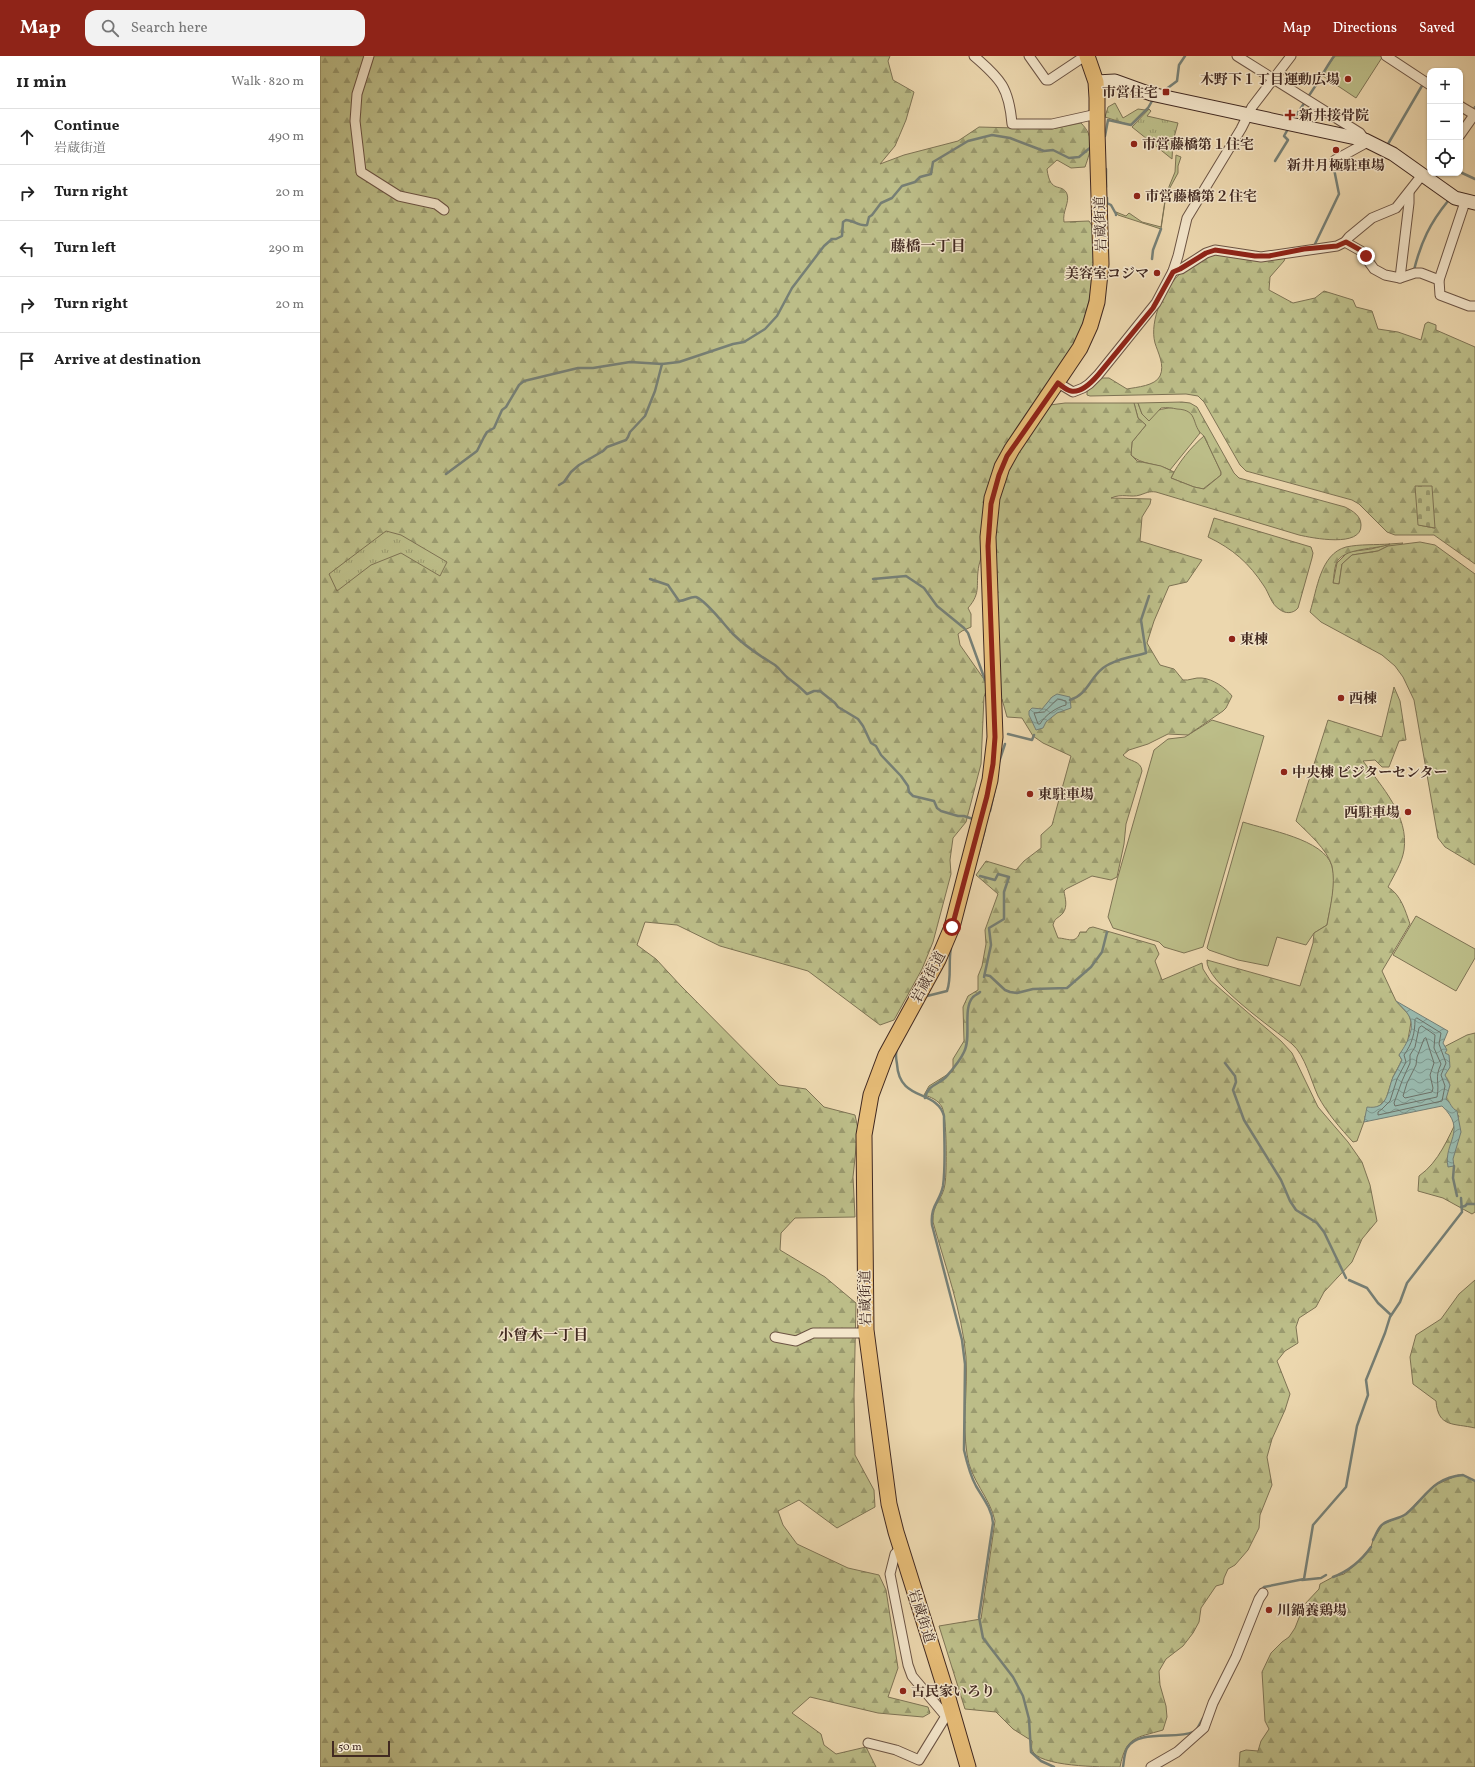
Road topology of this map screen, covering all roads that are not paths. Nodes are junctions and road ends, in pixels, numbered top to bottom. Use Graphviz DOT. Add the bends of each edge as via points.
graph roads {
  1 [pos="369,56"];
  2 [pos="974,56"];
  3 [pos="1029,56"];
  4 [pos="1086,56"];
  5 [pos="1237,56"];
  6 [pos="1291,56"];
  7 [pos="1386,56"];
  8 [pos="1274,78"];
  9 [pos="1096,82"];
  10 [pos="1427,83"];
  11 [pos="1463,108"];
  12 [pos="1097,114"];
  13 [pos="1248,115"];
  14 [pos="1475,115"];
  15 [pos="1463,131"];
  16 [pos="1366,140"];
  17 [pos="1335,160"];
  18 [pos="1427,175"];
  19 [pos="1428,176"];
  20 [pos="1409,193"];
  21 [pos="1470,203"];
  22 [pos="444,210"];
  23 [pos="1346,242"];
  24 [pos="1173,272"];
  25 [pos="1400,278"];
  26 [pos="1438,280"];
  27 [pos="1475,306"];
  28 [pos="1058,383"];
  29 [pos="866,1333"];
  30 [pos="775,1338"];
  31 [pos="901,1548"];
  32 [pos="1263,1593"];
  33 [pos="950,1716"];
  34 [pos="868,1744"];
  35 [pos="968,1767"];
  36 [pos="1151,1767"];
  1 -- 22 [label="street" via="357,94 355,121 361,172 399,196 436,204"];
  2 -- 12 [label="street" via="994,73 1008,95 1012,124 1052,124"];
  3 -- 4 [label="street" via="1046,80 1049,80"];
  4 -- 9 [label="main road, 岩蔵街道"];
  5 -- 8 [label="street"];
  6 -- 8 [label="street"];
  7 -- 10 [label="street"];
  8 -- 13 [label="street"];
  8 -- 16 [label="street" via="1356,129"];
  9 -- 12 [label="main road, 岩蔵街道"];
  9 -- 13 [label="street" via="1114,81 1151,94"];
  11 -- 14 [label="street"];
  12 -- 28 [label="main road, 岩蔵街道" via="1101,264 1098,296 1090,326 1080,348"];
  13 -- 16 [label="street"];
  13 -- 24 [label="street" via="1187,218"];
  14 -- 15 [label="street"];
  16 -- 17 [label="street" via="1362,146"];
  16 -- 18 [label="street" via="1388,150"];
  19 -- 20 [label="street"];
  19 -- 21 [label="street" via="1450,196"];
  20 -- 23 [label="street" via="1396,208 1372,218"];
  20 -- 25 [label="street"];
  21 -- 26 [label="street"];
  23 -- 24 [label="street" via="1337,246 1269,256 1215,250"];
  23 -- 25 [label="street" via="1362,251 1379,272"];
  24 -- 28 [label="street" via="1153,308 1094,380 1073,392"];
  25 -- 26 [label="street" via="1421,273"];
  26 -- 27 [label="street" via="1440,295"];
  28 -- 29 [label="main road, 岩蔵街道" via="1007,456 991,504 988,546 995,737 987,796 950,933 886,1055 875,1082 868,1110 864,1151"];
  29 -- 30 [label="street" via="813,1333 796,1341"];
  29 -- 31 [label="main road, 岩蔵街道" via="889,1504"];
  31 -- 33 [label="main road, 岩蔵街道"];
  31 -- 33 [label="street" via="896,1554 890,1574 908,1665 912,1676"];
  32 -- 36 [label="street" via="1204,1728 1177,1752"];
  33 -- 34 [label="street" via="919,1760 896,1750"];
  33 -- 35 [label="main road, 岩蔵街道"];
}
